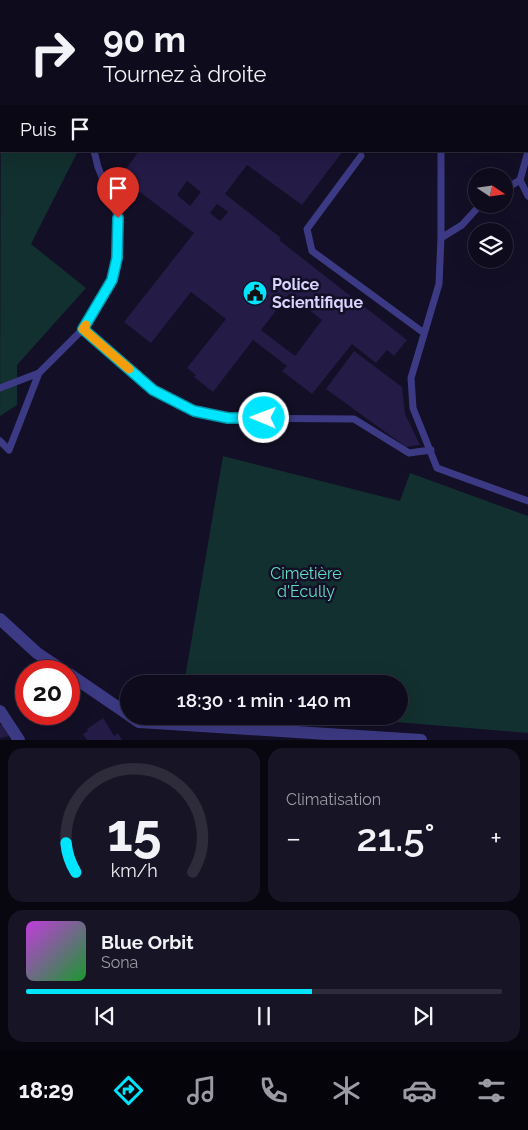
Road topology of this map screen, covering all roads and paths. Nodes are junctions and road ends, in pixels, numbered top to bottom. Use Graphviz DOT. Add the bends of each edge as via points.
graph roads {
  1 [pos="94,152"];
  2 [pos="441,152"];
  3 [pos="527,155"];
  4 [pos="361,156"];
  5 [pos="520,180"];
  6 [pos="513,184"];
  7 [pos="528,196"];
  8 [pos="473,213"];
  9 [pos="441,238"];
  10 [pos="83,329"];
  11 [pos="424,333"];
  12 [pos="40,373"];
  13 [pos="0,388"];
  14 [pos="0,441"];
  15 [pos="431,450"];
  16 [pos="528,501"];
  17 [pos="0,619"];
  18 [pos="48,660"];
  19 [pos="80,682"];
  20 [pos="120,709"];
  21 [pos="0,711"];
  22 [pos="186,725"];
  23 [pos="19,740"];
  24 [pos="421,740"];
  1 -- 10 [label="lane" via="118,218 117,258 112,280"];
  2 -- 9 [label="lane"];
  3 -- 5 [label="lane"];
  4 -- 11 [label="lane" via="307,229 312,251"];
  5 -- 6 [label="lane"];
  5 -- 7 [label="lane"];
  8 -- 9 [label="lane" via="462,225"];
  9 -- 11 [label="lane" via="439,284"];
  10 -- 12 [label="lane"];
  10 -- 15 [label="lane" via="153,390 194,411 228,418 354,419 409,453"];
  11 -- 15 [label="lane" via="411,378 413,408"];
  12 -- 13 [label="lane"];
  12 -- 14 [label="lane" via="9,450"];
  15 -- 16 [label="lane" via="438,468"];
  17 -- 18 [label="street"];
  19 -- 20 [label="street"];
  21 -- 23 [label="street"];
  22 -- 24 [label="street"];
}
